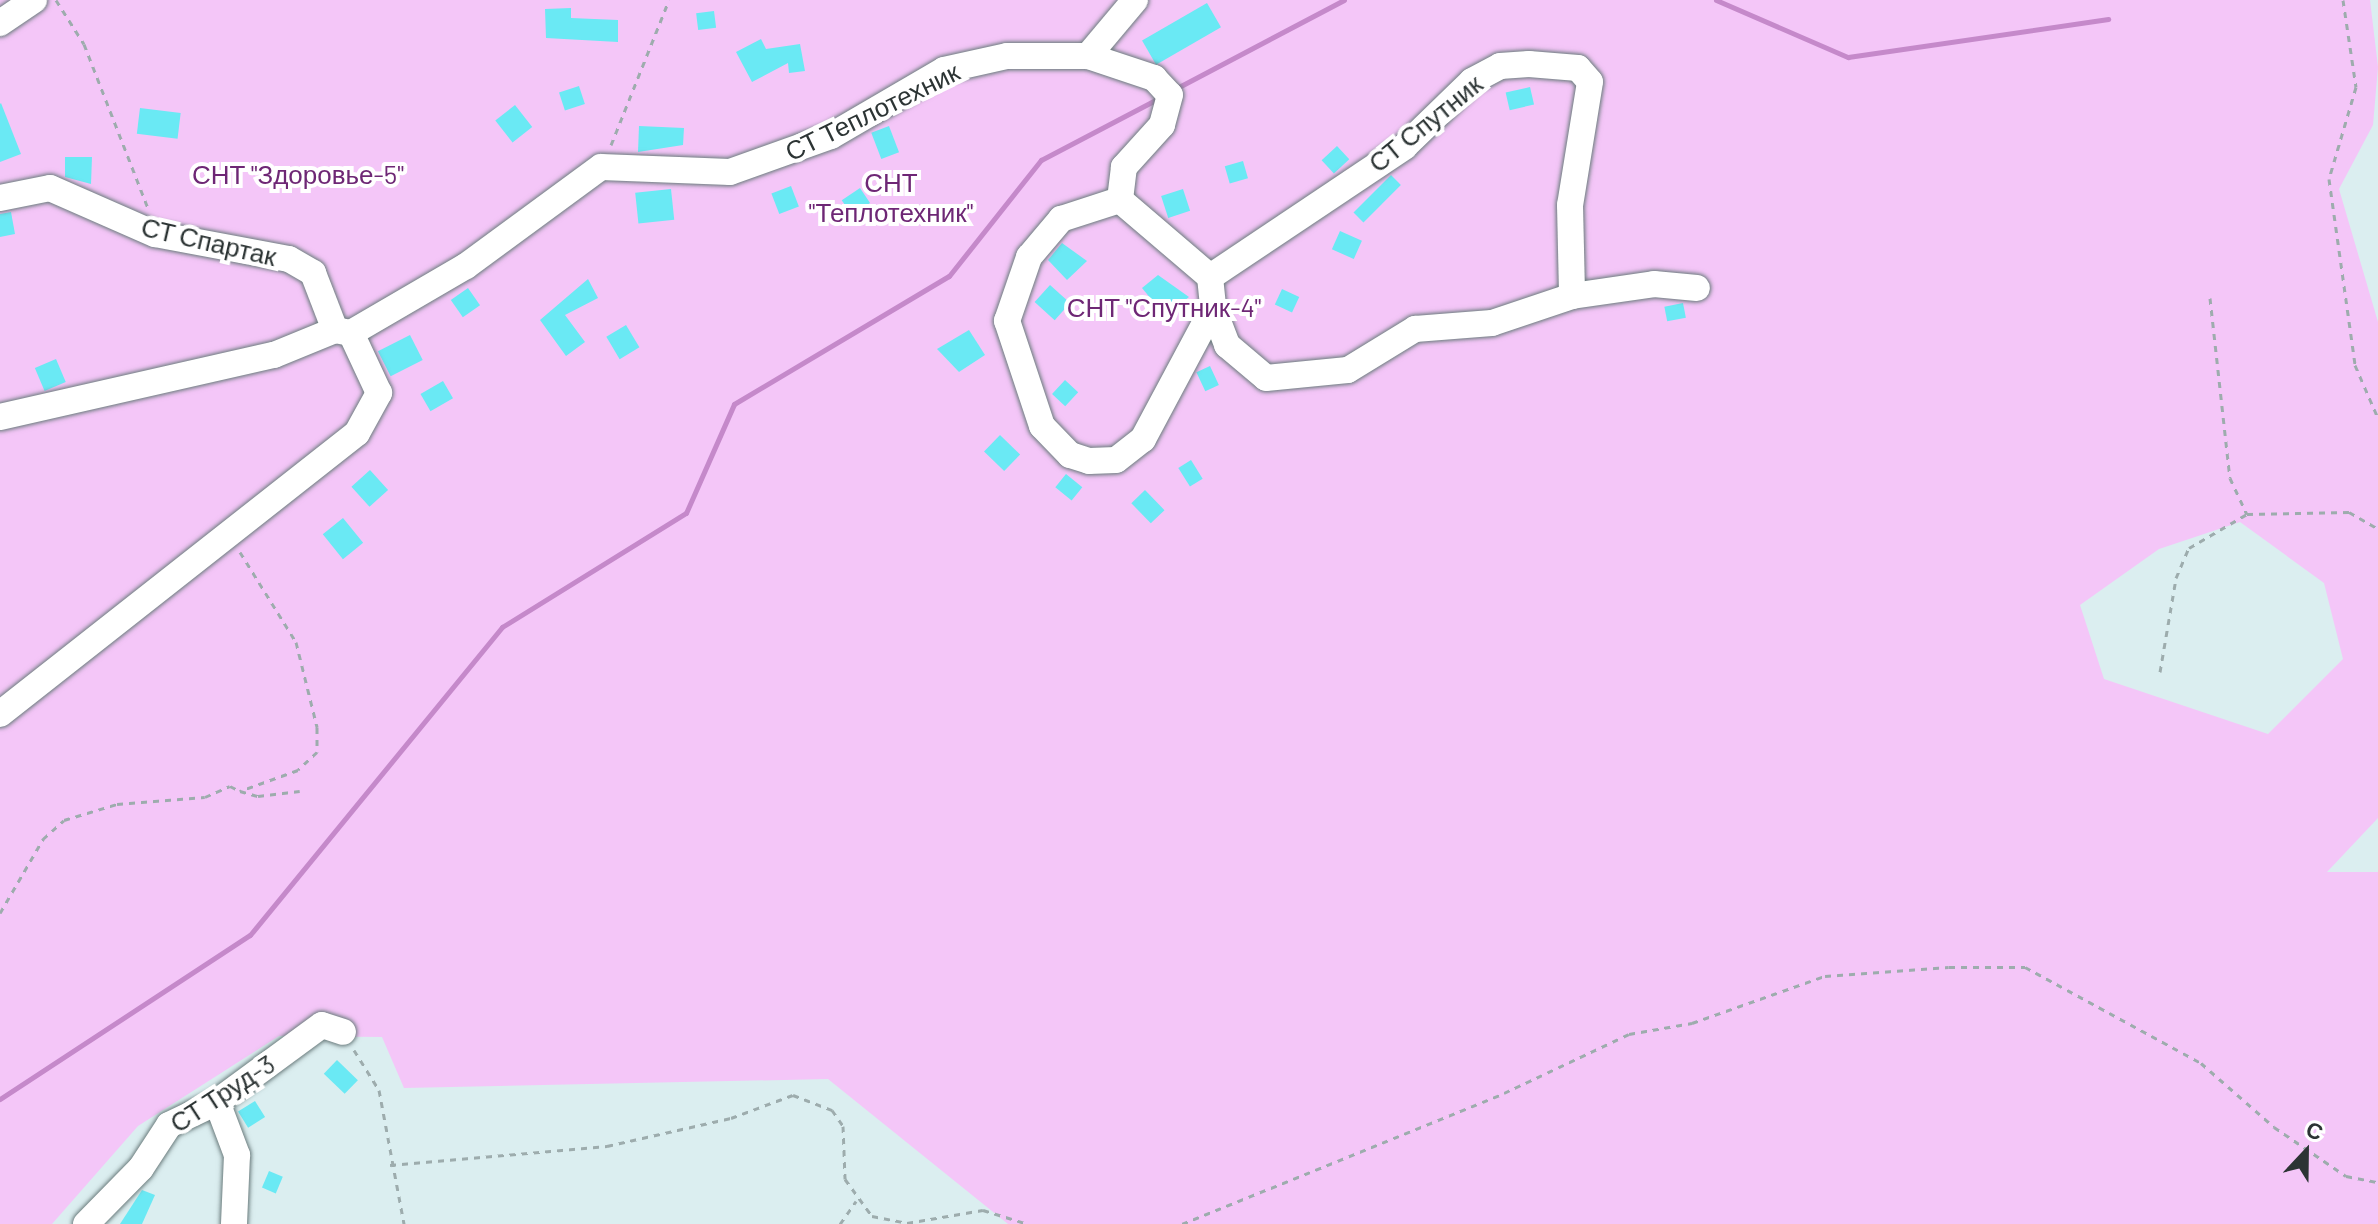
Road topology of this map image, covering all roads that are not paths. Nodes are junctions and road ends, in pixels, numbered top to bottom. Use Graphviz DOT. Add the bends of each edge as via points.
graph roads {
  1 [pos="34,0"];
  2 [pos="1137,0"];
  3 [pos="0,23"];
  4 [pos="1088,56"];
  5 [pos="0,198"];
  6 [pos="1120,200"];
  7 [pos="1210,277"];
  8 [pos="1697,288"];
  9 [pos="1572,296"];
  10 [pos="1213,308"];
  11 [pos="343,331"];
  12 [pos="0,417"];
  13 [pos="0,714"];
  14 [pos="343,1032"];
  15 [pos="217,1102"];
  16 [pos="86,1224"];
  17 [pos="234,1224"];
  1 -- 3 [label="street"];
  2 -- 4 [label="street"];
  4 -- 6 [label="street, СТ Теплотехник" via="1154,78 1170,95 1162,125 1124,167"];
  4 -- 11 [label="street, СТ Теплотехник" via="1007,56 944,70 831,136 730,172 601,167 466,266"];
  5 -- 11 [label="street, СТ Спартак" via="50,188 155,234 289,259 313,273"];
  6 -- 7 [label="street"];
  6 -- 10 [label="street" via="1061,219 1014,285 1007,321 1042,426 1070,455 1116,460 1143,439"];
  7 -- 9 [label="street, СТ Спутник" via="1404,147 1472,81 1500,66 1529,64 1578,68 1590,82 1570,205"];
  7 -- 10 [label="street"];
  8 -- 9 [label="street" via="1654,284"];
  9 -- 10 [label="street" via="1492,323 1415,329 1348,370 1266,378 1227,345"];
  11 -- 12 [label="street" via="274,355"];
  11 -- 13 [label="street, СТ Спартак" via="379,393 357,433"];
  14 -- 15 [label="street, СТ Труд-3" via="322,1025"];
  15 -- 16 [label="street, СТ Труд-3" via="169,1125 141,1168"];
  15 -- 17 [label="street" via="237,1155"];
}
